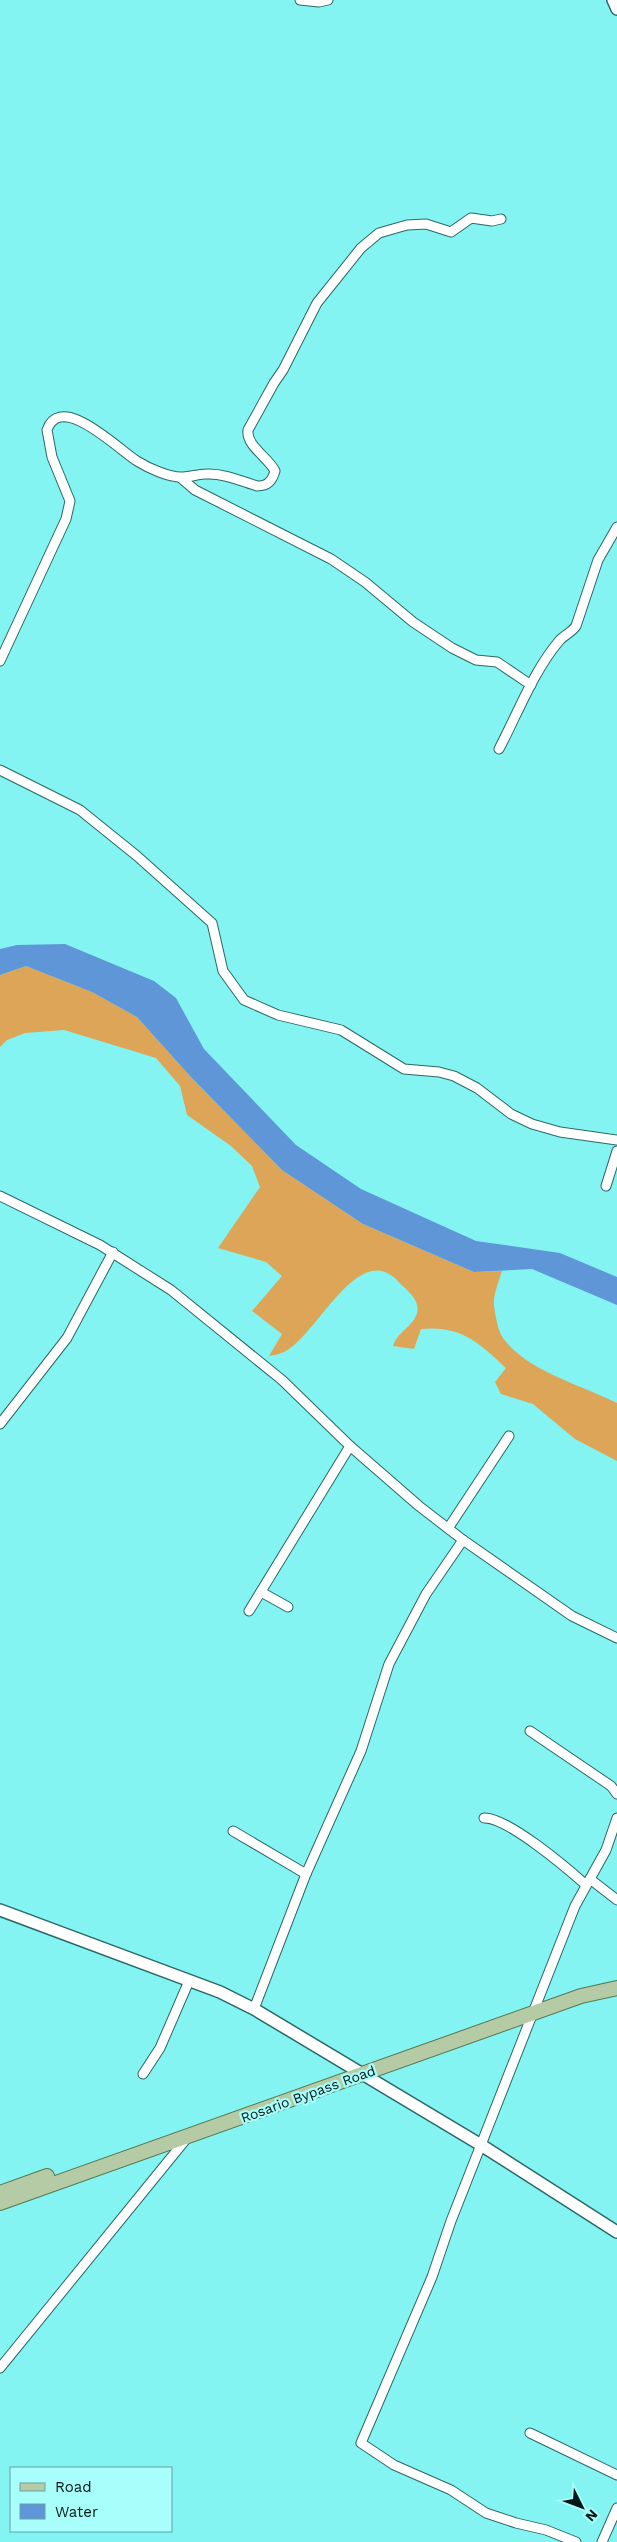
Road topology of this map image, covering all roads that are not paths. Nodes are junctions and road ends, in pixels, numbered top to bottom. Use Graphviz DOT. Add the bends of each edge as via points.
graph roads {
  1 [pos="300,0"];
  2 [pos="328,0"];
  3 [pos="613,0"];
  4 [pos="617,9"];
  5 [pos="501,219"];
  6 [pos="181,478"];
  7 [pos="617,527"];
  8 [pos="0,661"];
  9 [pos="530,684"];
  10 [pos="499,749"];
  11 [pos="0,770"];
  12 [pos="617,1140"];
  13 [pos="617,1151"];
  14 [pos="606,1186"];
  15 [pos="0,1196"];
  16 [pos="113,1252"];
  17 [pos="0,1424"];
  18 [pos="510,1436"];
  19 [pos="350,1446"];
  20 [pos="449,1527"];
  21 [pos="463,1540"];
  22 [pos="261,1592"];
  23 [pos="288,1608"];
  24 [pos="249,1611"];
  25 [pos="617,1638"];
  26 [pos="530,1731"];
  27 [pos="617,1794"];
  28 [pos="484,1818"];
  29 [pos="617,1818"];
  30 [pos="233,1831"];
  31 [pos="306,1874"];
  32 [pos="588,1882"];
  33 [pos="617,1900"];
  34 [pos="0,1910"];
  35 [pos="617,1980"];
  36 [pos="189,1981"];
  37 [pos="617,1988"];
  38 [pos="536,2007"];
  39 [pos="254,2010"];
  40 [pos="359,2071"];
  41 [pos="143,2074"];
  42 [pos="188,2136"];
  43 [pos="481,2145"];
  44 [pos="0,2193"];
  45 [pos="0,2203"];
  46 [pos="617,2232"];
  47 [pos="0,2368"];
  48 [pos="530,2433"];
  49 [pos="617,2475"];
  50 [pos="617,2508"];
  51 [pos="576,2542"];
  52 [pos="602,2542"];
  1 -- 2 [label="street"];
  3 -- 4 [label="street"];
  5 -- 6 [label="street" via="471,218 451,232 426,224 407,225 378,233 317,303 248,430 250,442 275,470 268,484 257,486 204,473"];
  6 -- 8 [label="street" via="137,461 106,436 83,424 61,416 50,422 47,430 52,457 70,502 66,519"];
  6 -- 9 [label="street" via="195,490 331,559 452,648 476,660 496,662"];
  7 -- 9 [label="street" via="598,560 576,626 559,641"];
  9 -- 10 [label="street"];
  11 -- 12 [label="street" via="80,810 212,923 222,971 244,1000 278,1016 341,1030 404,1069 454,1076 532,1124 560,1132"];
  13 -- 14 [label="street"];
  15 -- 16 [label="street"];
  16 -- 17 [label="street" via="66,1338"];
  16 -- 19 [label="street" via="171,1290 229,1336 305,1401"];
  18 -- 20 [label="street"];
  19 -- 20 [label="street" via="397,1488"];
  19 -- 22 [label="street"];
  20 -- 21 [label="street"];
  21 -- 25 [label="street" via="572,1616"];
  21 -- 31 [label="street" via="426,1594 392,1656 361,1750"];
  22 -- 23 [label="street"];
  22 -- 24 [label="street"];
  26 -- 27 [label="street"];
  28 -- 32 [label="street" via="499,1820"];
  29 -- 32 [label="street" via="606,1850"];
  30 -- 31 [label="street"];
  31 -- 39 [label="street"];
  32 -- 33 [label="street"];
  32 -- 38 [label="street" via="575,1906"];
  34 -- 36 [label="street"];
  35 -- 38 [label="main road, Rosario Bypass Road"];
  36 -- 39 [label="street" via="220,1992"];
  36 -- 41 [label="street" via="160,2048"];
  37 -- 38 [label="main road, Rosario Bypass Road"];
  38 -- 40 [label="main road, Rosario Bypass Road"];
  38 -- 43 [label="street"];
  39 -- 40 [label="street"];
  40 -- 42 [label="main road, Rosario Bypass Road"];
  40 -- 43 [label="street"];
  40 -- 44 [label="main road, Rosario Bypass Road"];
  42 -- 45 [label="main road, Rosario Bypass Road"];
  42 -- 47 [label="street"];
  43 -- 46 [label="street"];
  43 -- 51 [label="street" via="421,2305 361,2443 394,2465 451,2490 486,2513"];
  48 -- 49 [label="street"];
  50 -- 52 [label="street"];
}
